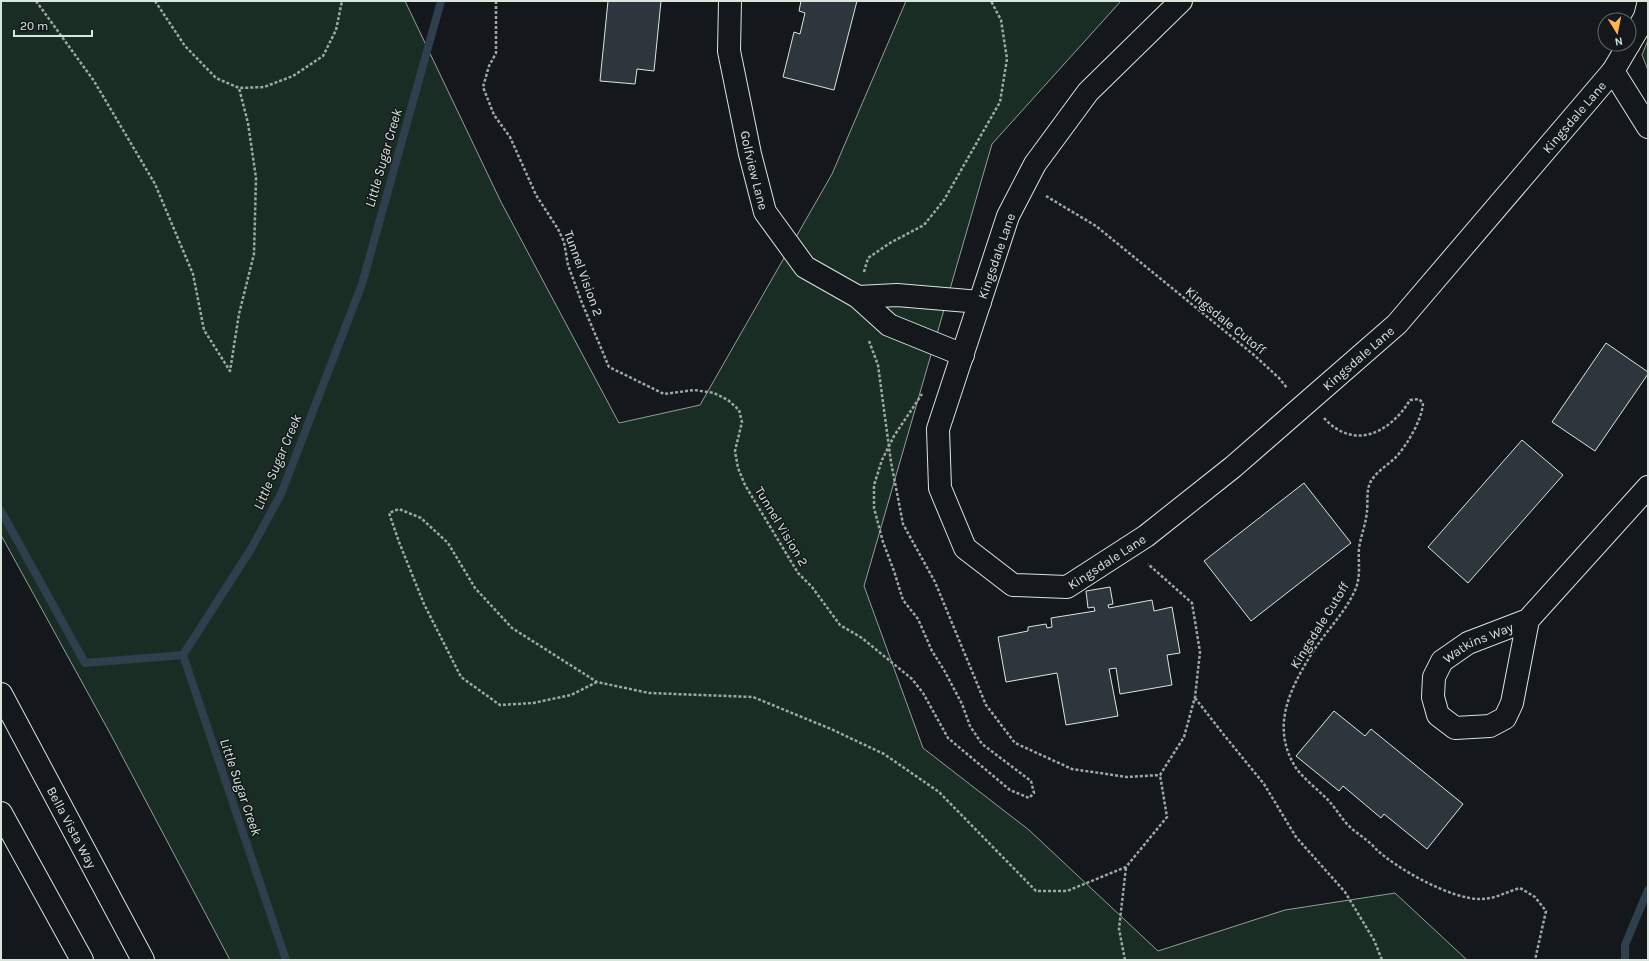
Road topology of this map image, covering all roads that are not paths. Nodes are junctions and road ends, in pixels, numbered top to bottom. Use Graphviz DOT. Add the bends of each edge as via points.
graph roads {
  1 [pos="730,1"];
  2 [pos="1181,1"];
  3 [pos="1648,5"];
  4 [pos="1637,30"];
  5 [pos="1624,52"];
  6 [pos="1613,71"];
  7 [pos="1648,127"];
  8 [pos="858,297"];
  9 [pos="980,302"];
  10 [pos="963,355"];
  11 [pos="1648,487"];
  12 [pos="1528,620"];
  13 [pos="1,694"];
  14 [pos="1,813"];
  15 [pos="82,960"];
  16 [pos="143,960"];
  1 -- 8 [label="street, Golfview Lane" via="729,51 750,154 766,212 805,267"];
  2 -- 9 [label="street, Kingsdale Lane" via="1088,92 1035,164 1008,216"];
  3 -- 4 [label="street, Kingsdale Lane"];
  5 -- 6 [label="street, Kingsdale Lane"];
  6 -- 7 [label="street"];
  6 -- 10 [label="street, Kingsdale Lane" via="1397,324 1221,477 1146,536 1067,587 1013,585 965,548 940,488 938,429"];
  8 -- 9 [label="street" via="897,295"];
  8 -- 10 [label="street, Golfview Lane" via="889,325"];
  9 -- 10 [label="street, Kingsdale Lane"];
  11 -- 12 [label="street, Watkins Way"];
  12 -- 12 [label="street, Watkins Way" via="1512,703 1505,718 1490,726 1454,728 1438,715 1433,696 1434,677 1442,661 1468,643"];
  13 -- 16 [label="street, Bella Vista Way"];
  14 -- 15 [label="street"];
}
